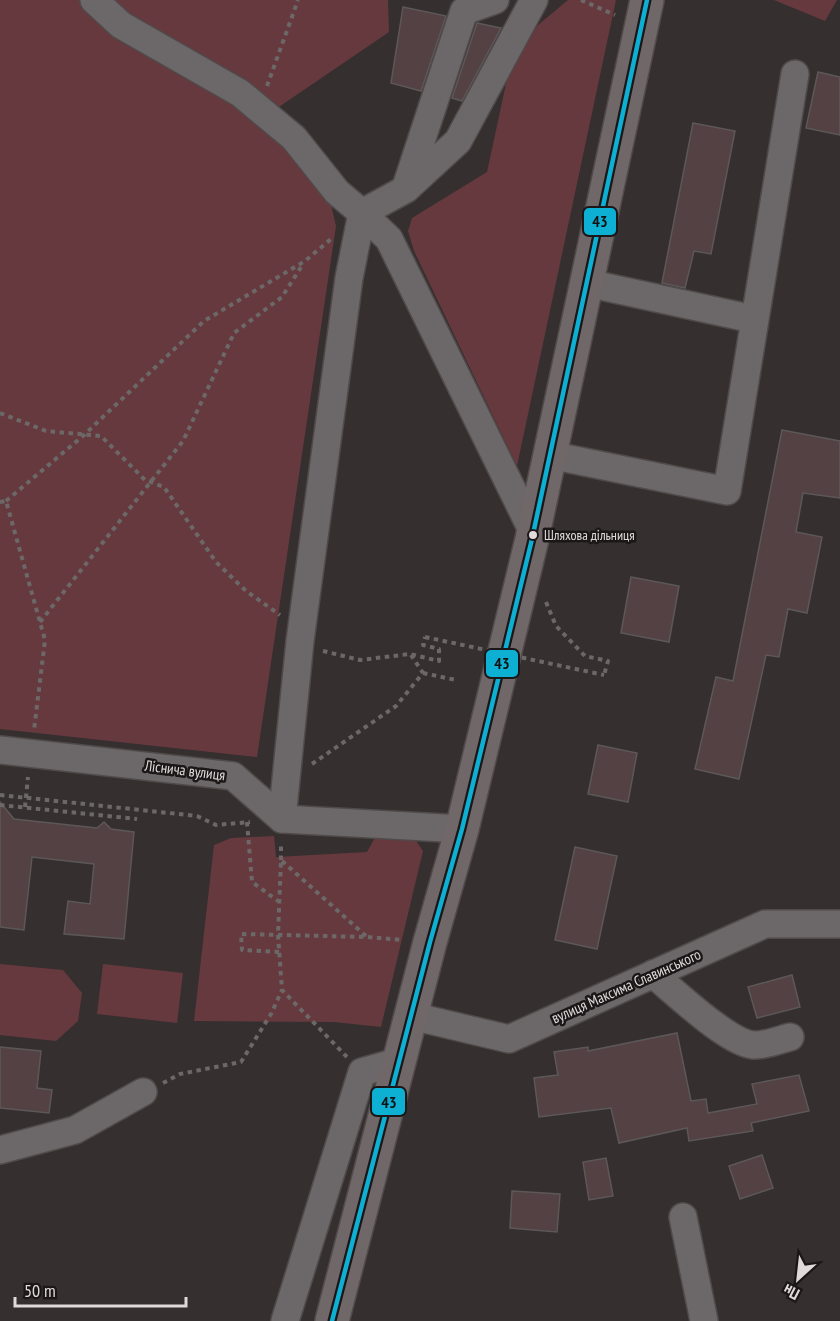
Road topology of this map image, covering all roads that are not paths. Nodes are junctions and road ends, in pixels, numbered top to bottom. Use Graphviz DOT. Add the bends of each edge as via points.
graph roads {
  1 [pos="94,0"];
  2 [pos="495,0"];
  3 [pos="534,0"];
  4 [pos="641,6"];
  5 [pos="795,74"];
  6 [pos="406,189"];
  7 [pos="362,213"];
  8 [pos="587,283"];
  9 [pos="753,319"];
  10 [pos="550,454"];
  11 [pos="533,532"];
  12 [pos="0,750"];
  13 [pos="282,819"];
  14 [pos="462,829"];
  15 [pos="840,924"];
  16 [pos="653,974"];
  17 [pos="412,1016"];
  18 [pos="790,1037"];
  19 [pos="400,1061"];
  20 [pos="143,1092"];
  21 [pos="0,1150"];
  22 [pos="683,1217"];
  23 [pos="285,1321"];
  24 [pos="332,1321"];
  25 [pos="705,1321"];
  1 -- 7 [label="street" via="121,25 240,93 294,138 337,192"];
  2 -- 6 [label="street" via="464,11"];
  3 -- 6 [label="street" via="458,141"];
  4 -- 8 [label="main road"];
  5 -- 9 [label="street"];
  6 -- 7 [label="street"];
  7 -- 11 [label="street" via="389,239"];
  7 -- 13 [label="street" via="349,278 300,641"];
  8 -- 9 [label="street"];
  8 -- 10 [label="main road"];
  9 -- 10 [label="street" via="727,491"];
  10 -- 11 [label="main road"];
  11 -- 14 [label="main road"];
  12 -- 13 [label="street, Ліснича вулиця" via="233,776"];
  13 -- 14 [label="street"];
  14 -- 17 [label="main road"];
  15 -- 16 [label="street, вулиця Максима Славинського" via="765,924"];
  16 -- 17 [label="street, вулиця Максима Славинського" via="509,1039"];
  16 -- 18 [label="street" via="722,1030 746,1044 756,1046"];
  17 -- 19 [label="main road"];
  19 -- 23 [label="street" via="362,1072"];
  19 -- 24 [label="main road"];
  20 -- 21 [label="street" via="75,1130"];
  22 -- 25 [label="street"];
}
